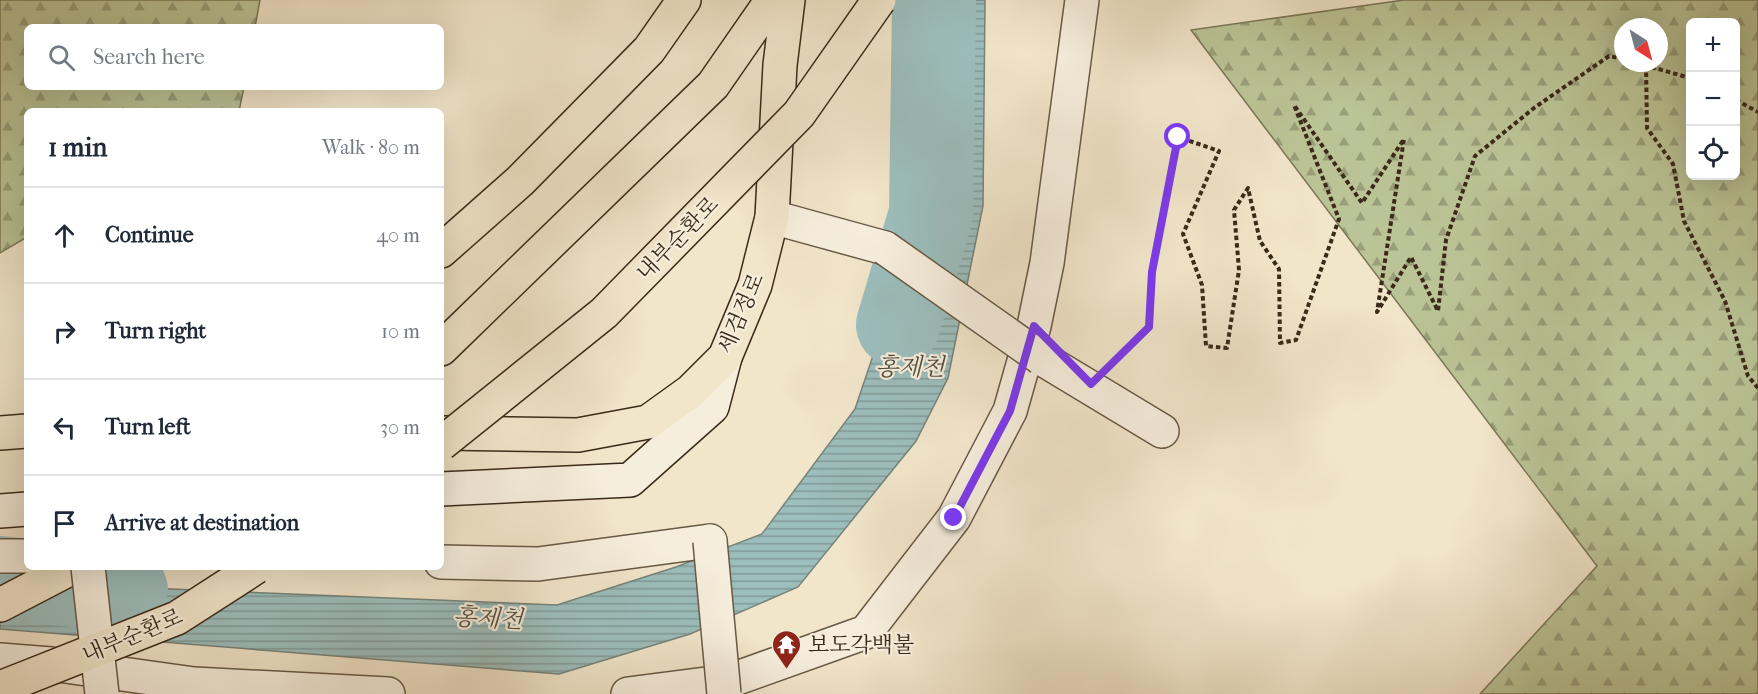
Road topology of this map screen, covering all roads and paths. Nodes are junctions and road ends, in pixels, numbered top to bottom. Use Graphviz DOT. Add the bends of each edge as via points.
graph roads {
  1 [pos="684,0"];
  2 [pos="772,0"];
  3 [pos="788,0"];
  4 [pos="879,0"];
  5 [pos="1082,0"];
  6 [pos="1614,57"];
  7 [pos="1646,72"];
  8 [pos="1668,72"];
  9 [pos="1686,77"];
  10 [pos="1740,102"];
  11 [pos="1758,112"];
  12 [pos="772,217"];
  13 [pos="444,248"];
  14 [pos="444,346"];
  15 [pos="725,357"];
  16 [pos="1116,360"];
  17 [pos="1758,388"];
  18 [pos="1162,430"];
  19 [pos="24,431"];
  20 [pos="0,433"];
  21 [pos="444,433"];
  22 [pos="444,442"];
  23 [pos="444,489"];
  24 [pos="24,509"];
  25 [pos="0,511"];
  26 [pos="0,556"];
  27 [pos="24,556"];
  28 [pos="444,562"];
  29 [pos="29,570"];
  30 [pos="67,570"];
  31 [pos="88,570"];
  32 [pos="251,570"];
  33 [pos="0,592"];
  34 [pos="0,605"];
  35 [pos="0,660"];
  36 [pos="0,688"];
  37 [pos="102,694"];
  38 [pos="388,694"];
  39 [pos="628,694"];
  40 [pos="724,694"];
  1 -- 13 [label="main road" via="649,50 520,181"];
  2 -- 14 [label="main road" via="713,85"];
  3 -- 12 [label="main road, 세검정로" via="780,65"];
  4 -- 22 [label="main road, 내부순환로, bridge" via="799,114 604,313"];
  5 -- 39 [label="street" via="1047,263 1034,326 1010,411 954,518 866,632 729,681"];
  6 -- 16 [label="path" via="1609,56 1534,108 1475,156 1446,240 1438,311 1411,257 1377,312 1404,139 1362,203 1294,105 1339,219 1296,340 1280,343 1280,269 1260,241 1248,188 1234,210 1239,270 1227,348 1206,346 1202,285 1183,234 1219,151 1178,137 1152,272 1149,327"];
  7 -- 17 [label="path" via="1647,128 1673,164 1684,221 1725,301 1748,376"];
  8 -- 9 [label="path"];
  10 -- 11 [label="path"];
  12 -- 15 [label="main road, 세검정로" via="755,285"];
  12 -- 18 [label="street, bridge" via="885,248 1041,358"];
  15 -- 21 [label="main road, 세검정로" via="691,391 648,422 578,435"];
  15 -- 23 [label="street" via="712,407 630,480"];
  19 -- 20 [label="main road"];
  24 -- 25 [label="street"];
  26 -- 27 [label="street"];
  28 -- 40 [label="street, bridge" via="538,564 710,541"];
  29 -- 33 [label="main road"];
  30 -- 34 [label="main road"];
  31 -- 37 [label="street, bridge"];
  32 -- 36 [label="main road, 내부순환로, bridge" via="177,618"];
  35 -- 38 [label="street" via="194,684"];
}
